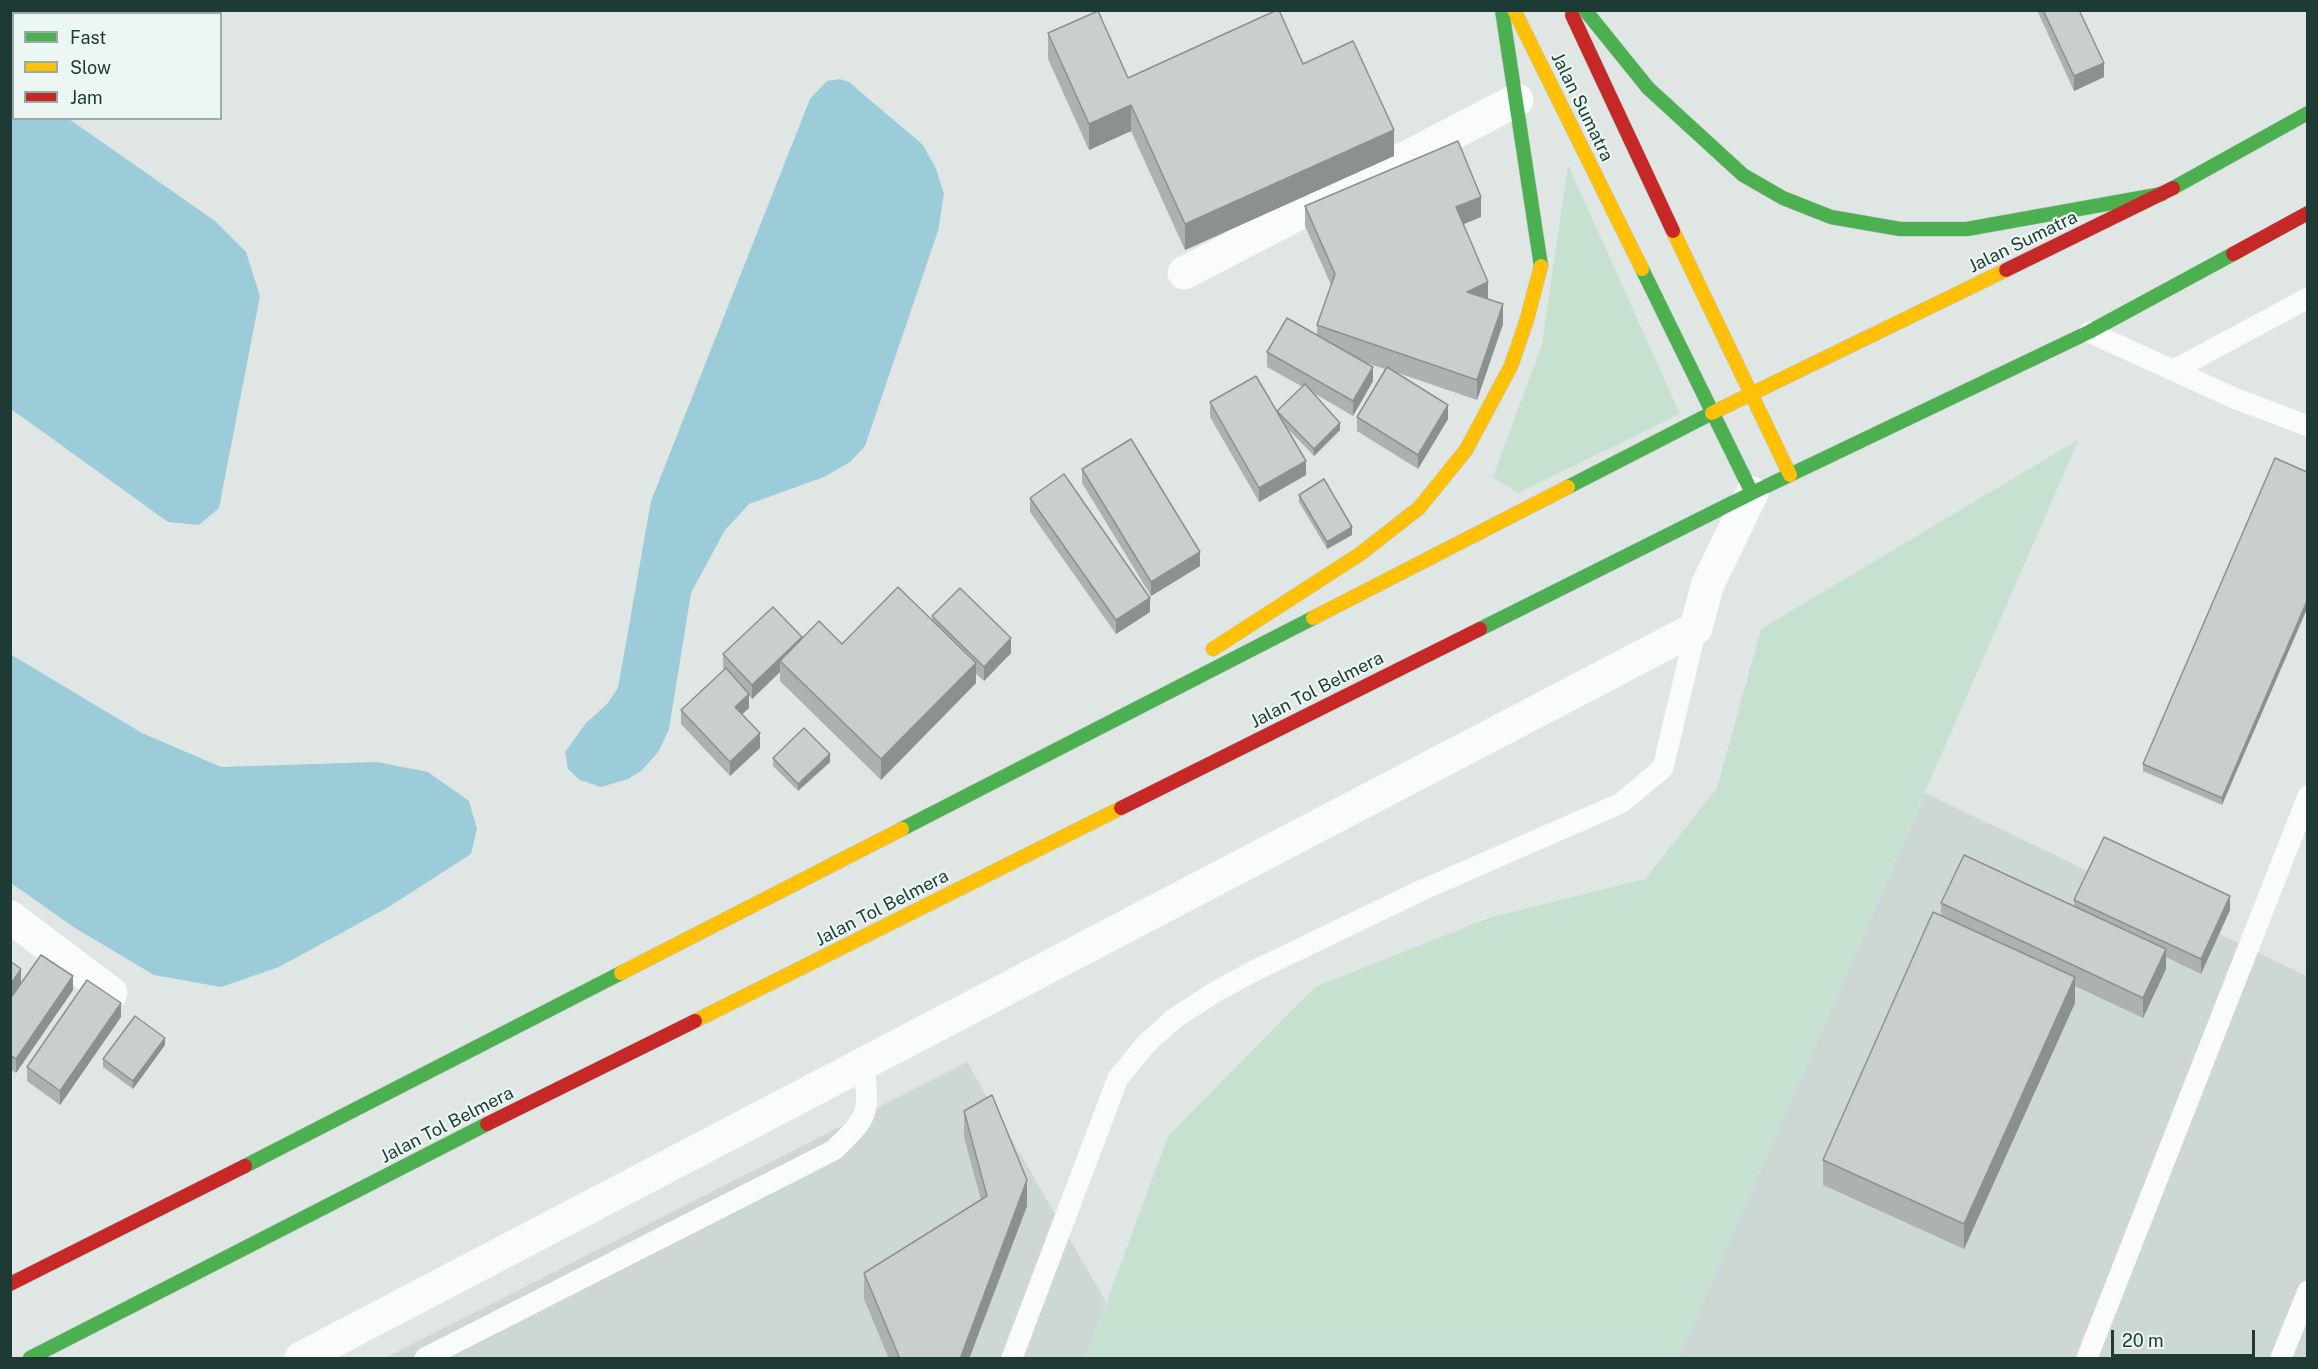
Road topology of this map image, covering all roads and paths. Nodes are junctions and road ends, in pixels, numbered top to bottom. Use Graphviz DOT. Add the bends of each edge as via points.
graph roads {
  1 [pos="1502,10"];
  2 [pos="1514,10"];
  3 [pos="1570,10"];
  4 [pos="1585,10"];
  5 [pos="1516,100"];
  6 [pos="2307,113"];
  7 [pos="2162,194"];
  8 [pos="2307,213"];
  9 [pos="1184,273"];
  10 [pos="2307,298"];
  11 [pos="2089,332"];
  12 [pos="2174,370"];
  13 [pos="1750,395"];
  14 [pos="1712,413"];
  15 [pos="2307,426"];
  16 [pos="1790,475"];
  17 [pos="1752,493"];
  18 [pos="1696,628"];
  19 [pos="1200,658"];
  20 [pos="1180,671"];
  21 [pos="1060,749"];
  22 [pos="2307,796"];
  23 [pos="10,917"];
  24 [pos="111,993"];
  25 [pos="864,1065"];
  26 [pos="10,1284"];
  27 [pos="2306,1300"];
  28 [pos="30,1359"];
  29 [pos="301,1359"];
  30 [pos="424,1359"];
  31 [pos="1012,1359"];
  32 [pos="2087,1359"];
  33 [pos="2281,1359"];
  1 -- 5 [label="main road"];
  2 -- 14 [label="main road, Jalan Sumatra"];
  3 -- 13 [label="main road, Jalan Sumatra"];
  4 -- 7 [label="main road" via="1648,88 1743,175 1783,198 1831,217 1900,229 1967,230"];
  5 -- 9 [label="street"];
  5 -- 19 [label="main road" via="1541,269 1511,366 1486,415 1466,450 1419,508 1360,554"];
  6 -- 7 [label="main road, Jalan Sumatra"];
  7 -- 13 [label="main road, Jalan Sumatra"];
  8 -- 11 [label="main road, Jalan Tol Belmera"];
  10 -- 12 [label="lane"];
  11 -- 12 [label="lane"];
  11 -- 16 [label="main road, Jalan Tol Belmera"];
  12 -- 15 [label="lane"];
  13 -- 14 [label="main road, Jalan Sumatra"];
  13 -- 16 [label="main road, Jalan Sumatra"];
  14 -- 17 [label="main road, Jalan Sumatra"];
  14 -- 21 [label="main road"];
  16 -- 17 [label="main road, Jalan Tol Belmera"];
  17 -- 18 [label="street" via="1707,586"];
  17 -- 28 [label="main road, Jalan Tol Belmera" via="379,1179"];
  18 -- 25 [label="street"];
  18 -- 31 [label="lane" via="1663,768 1621,803 1420,891 1254,971 1175,1018 1147,1043 1118,1078"];
  20 -- 21 [label="main road"];
  21 -- 26 [label="main road"];
  22 -- 32 [label="lane"];
  23 -- 24 [label="street"];
  25 -- 29 [label="street"];
  25 -- 30 [label="lane" via="868,1103 861,1124 834,1150"];
  27 -- 33 [label="lane"];
}
